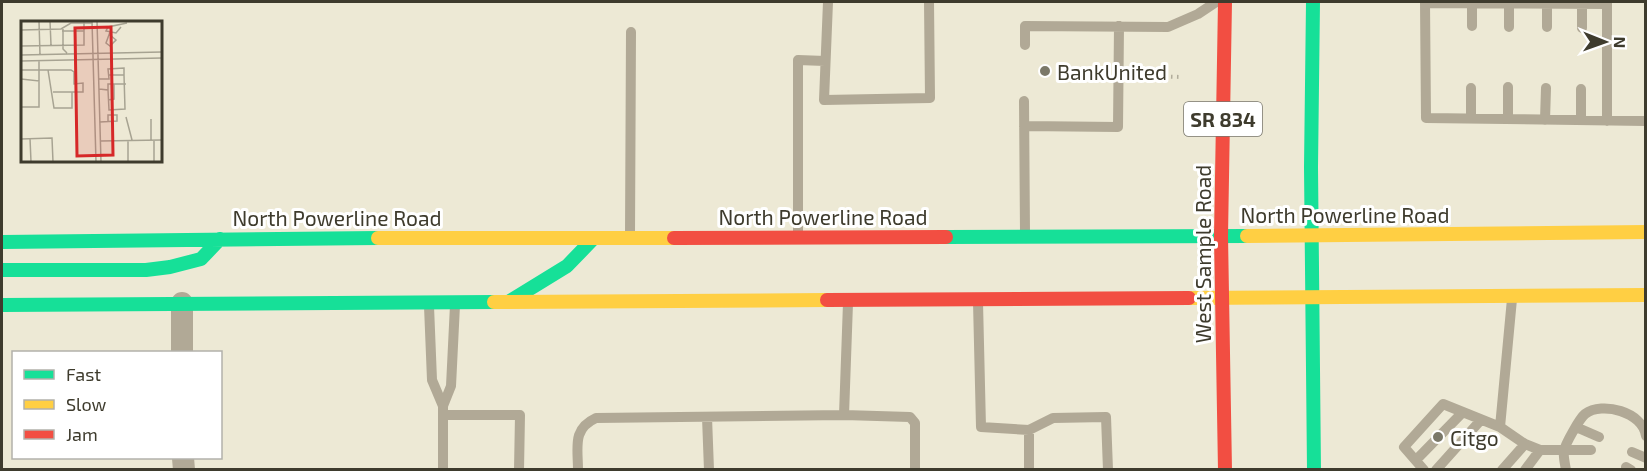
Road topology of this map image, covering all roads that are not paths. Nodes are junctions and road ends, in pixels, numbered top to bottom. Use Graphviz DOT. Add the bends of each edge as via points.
graph roads {
  1 [pos="828,2"];
  2 [pos="929,2"];
  3 [pos="1216,2"];
  4 [pos="1225,2"];
  5 [pos="1313,2"];
  6 [pos="1425,2"];
  7 [pos="1472,3"];
  8 [pos="1509,3"];
  9 [pos="1607,3"];
  10 [pos="1547,4"];
  11 [pos="1582,4"];
  12 [pos="1119,26"];
  13 [pos="1472,26"];
  14 [pos="1509,27"];
  15 [pos="1547,27"];
  16 [pos="1582,28"];
  17 [pos="632,32"];
  18 [pos="1025,45"];
  19 [pos="825,61"];
  20 [pos="1508,87"];
  21 [pos="1471,88"];
  22 [pos="1546,88"];
  23 [pos="1581,89"];
  24 [pos="1024,101"];
  25 [pos="1471,118"];
  26 [pos="1508,119"];
  27 [pos="1545,120"];
  28 [pos="1581,120"];
  29 [pos="1607,121"];
  30 [pos="1646,121"];
  31 [pos="1024,126"];
  32 [pos="1646,232"];
  33 [pos="1312,235"];
  34 [pos="1221,236"];
  35 [pos="798,237"];
  36 [pos="1025,237"];
  37 [pos="594,238"];
  38 [pos="630,238"];
  39 [pos="220,239"];
  40 [pos="2,242"];
  41 [pos="2,270"];
  42 [pos="1646,295"];
  43 [pos="1512,296"];
  44 [pos="1312,297"];
  45 [pos="1222,298"];
  46 [pos="978,299"];
  47 [pos="849,300"];
  48 [pos="429,302"];
  49 [pos="455,302"];
  50 [pos="510,302"];
  51 [pos="182,303"];
  52 [pos="2,305"];
  53 [pos="183,351"];
  54 [pos="443,411"];
  55 [pos="1462,413"];
  56 [pos="844,415"];
  57 [pos="707,417"];
  58 [pos="1479,420"];
  59 [pos="1500,427"];
  60 [pos="1576,427"];
  61 [pos="1029,430"];
  62 [pos="1646,436"];
  63 [pos="1599,437"];
  64 [pos="1525,444"];
  65 [pos="1540,450"];
  66 [pos="1564,450"];
  67 [pos="1592,450"];
  68 [pos="1632,452"];
  69 [pos="1646,458"];
  70 [pos="1416,460"];
  71 [pos="443,470"];
  72 [pos="519,470"];
  73 [pos="578,470"];
  74 [pos="709,470"];
  75 [pos="915,470"];
  76 [pos="1029,470"];
  77 [pos="1108,470"];
  78 [pos="1225,470"];
  79 [pos="1314,470"];
  80 [pos="1424,470"];
  81 [pos="1436,470"];
  82 [pos="1502,470"];
  83 [pos="1525,470"];
  84 [pos="1566,470"];
  1 -- 19 [label="lane"];
  2 -- 19 [label="lane" via="930,98 824,100"];
  3 -- 12 [label="lane" via="1168,27"];
  4 -- 34 [label="main road, West Sample Road / SR 834"];
  5 -- 33 [label="main road"];
  6 -- 7 [label="lane"];
  6 -- 25 [label="lane" via="1426,118"];
  7 -- 8 [label="lane"];
  7 -- 13 [label="lane"];
  8 -- 10 [label="lane"];
  8 -- 14 [label="lane"];
  9 -- 11 [label="lane"];
  9 -- 29 [label="lane"];
  10 -- 11 [label="lane"];
  10 -- 15 [label="lane"];
  11 -- 16 [label="lane"];
  12 -- 18 [label="lane" via="1025,26"];
  12 -- 31 [label="lane" via="1118,127"];
  17 -- 38 [label="lane"];
  19 -- 35 [label="lane" via="798,60"];
  20 -- 26 [label="lane"];
  21 -- 25 [label="lane"];
  22 -- 27 [label="lane"];
  23 -- 28 [label="lane"];
  24 -- 31 [label="lane"];
  25 -- 26 [label="lane"];
  26 -- 27 [label="lane"];
  27 -- 28 [label="lane"];
  28 -- 29 [label="lane"];
  29 -- 30 [label="lane"];
  31 -- 36 [label="lane"];
  32 -- 33 [label="main road, North Powerline Road"];
  33 -- 34 [label="main road, North Powerline Road"];
  33 -- 44 [label="main road"];
  34 -- 36 [label="main road, North Powerline Road"];
  34 -- 45 [label="main road, West Sample Road / SR 834"];
  35 -- 36 [label="main road, North Powerline Road"];
  35 -- 38 [label="main road, North Powerline Road"];
  37 -- 38 [label="main road, North Powerline Road"];
  37 -- 39 [label="main road, North Powerline Road"];
  37 -- 50 [label="main road" via="567,266"];
  39 -- 40 [label="main road, North Powerline Road"];
  39 -- 41 [label="main road" via="201,260 170,267"];
  42 -- 43 [label="main road"];
  43 -- 44 [label="main road"];
  43 -- 59 [label="lane"];
  44 -- 45 [label="main road"];
  44 -- 79 [label="main road"];
  45 -- 46 [label="main road"];
  45 -- 78 [label="main road, West Sample Road / SR 834"];
  46 -- 47 [label="main road"];
  46 -- 61 [label="lane" via="981,427"];
  47 -- 50 [label="main road"];
  47 -- 56 [label="lane"];
  48 -- 49 [label="main road"];
  48 -- 51 [label="main road"];
  48 -- 54 [label="lane" via="432,380"];
  49 -- 50 [label="main road"];
  49 -- 54 [label="lane" via="451,386"];
  51 -- 52 [label="main road"];
  51 -- 53 [label="street"];
  54 -- 71 [label="lane"];
  54 -- 72 [label="lane" via="520,415"];
  55 -- 58 [label="lane"];
  55 -- 70 [label="lane"];
  55 -- 70 [label="lane" via="1443,404 1404,447"];
  56 -- 57 [label="lane"];
  56 -- 75 [label="lane" via="910,417 915,423"];
  57 -- 73 [label="lane" via="596,418 586,423 578,435"];
  57 -- 74 [label="lane"];
  58 -- 59 [label="lane"];
  58 -- 81 [label="lane"];
  59 -- 64 [label="lane"];
  60 -- 62 [label="lane" via="1583,415 1595,409 1615,409 1634,417"];
  60 -- 63 [label="lane"];
  60 -- 66 [label="lane"];
  61 -- 76 [label="lane"];
  61 -- 77 [label="lane" via="1053,418 1106,417"];
  64 -- 65 [label="lane"];
  64 -- 82 [label="lane"];
  65 -- 66 [label="lane"];
  65 -- 83 [label="lane"];
  66 -- 67 [label="lane"];
  66 -- 84 [label="lane"];
  68 -- 69 [label="lane"];
  70 -- 80 [label="lane"];
}
